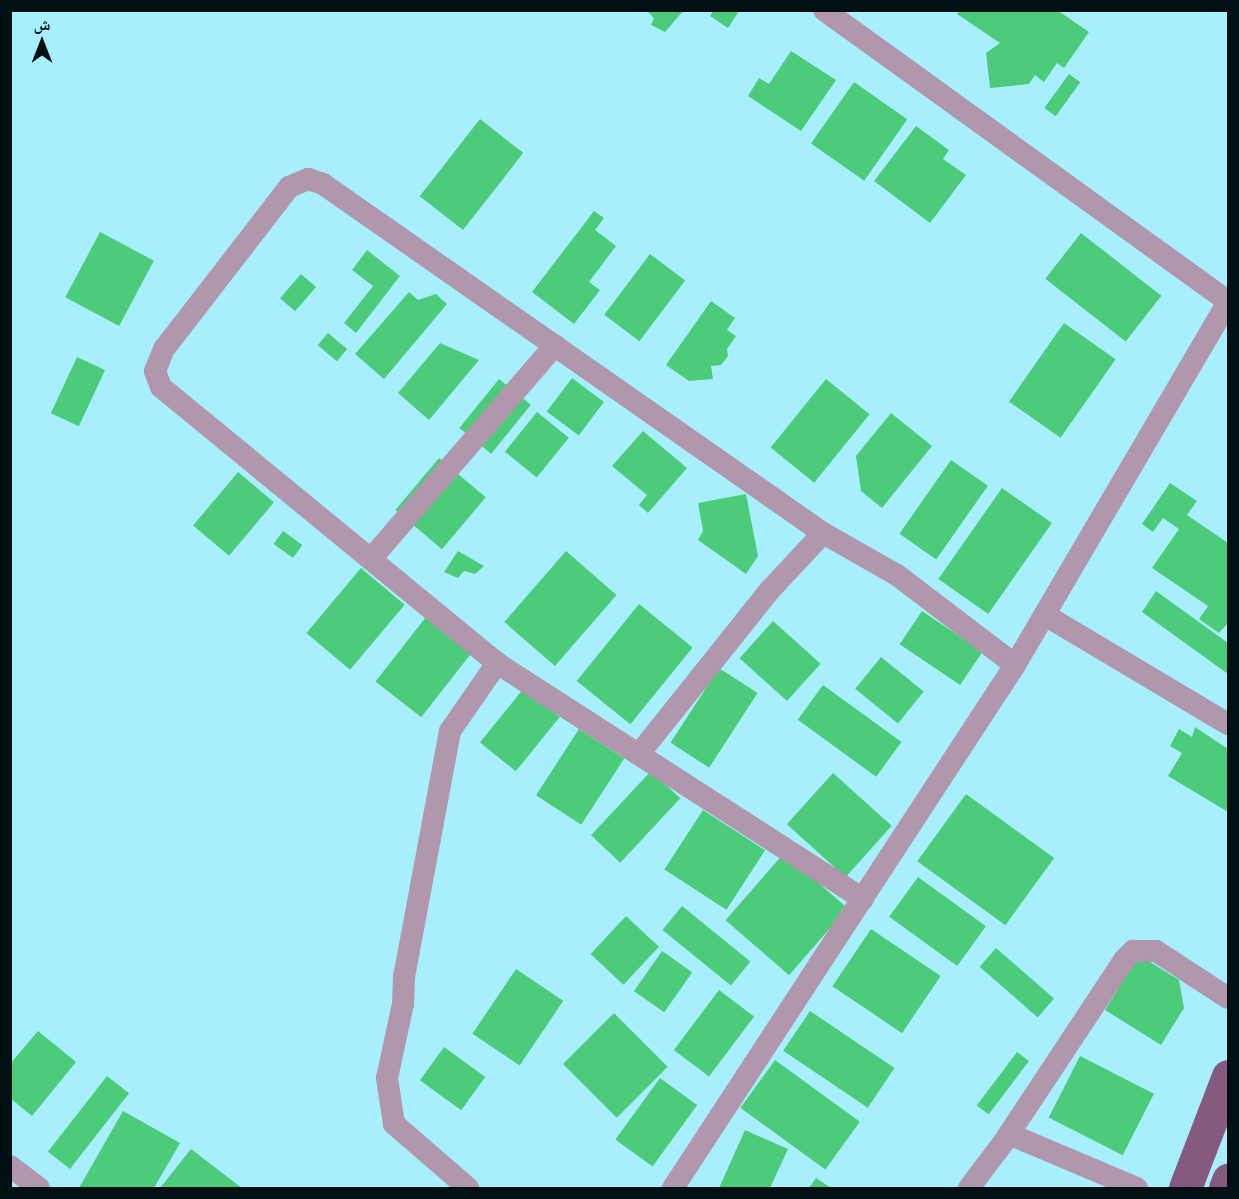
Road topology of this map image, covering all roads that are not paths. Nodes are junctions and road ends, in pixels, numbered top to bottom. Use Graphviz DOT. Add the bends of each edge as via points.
graph roads {
  1 [pos="824,10"];
  2 [pos="1228,302"];
  3 [pos="555,345"];
  4 [pos="823,533"];
  5 [pos="371,560"];
  6 [pos="1045,615"];
  7 [pos="497,663"];
  8 [pos="1015,664"];
  9 [pos="1228,724"];
  10 [pos="639,754"];
  11 [pos="863,899"];
  12 [pos="1228,998"];
  13 [pos="1228,1076"];
  14 [pos="1009,1134"];
  15 [pos="10,1166"];
  16 [pos="1228,1180"];
  17 [pos="39,1188"];
  18 [pos="468,1188"];
  19 [pos="673,1188"];
  20 [pos="969,1188"];
  21 [pos="1137,1188"];
  22 [pos="1185,1188"];
  23 [pos="1225,1188"];
  1 -- 2 [label="street"];
  2 -- 6 [label="street"];
  3 -- 4 [label="street"];
  3 -- 5 [label="street"];
  3 -- 5 [label="street" via="324,184 308,179 289,187 164,349 155,371 160,387"];
  4 -- 8 [label="street" via="897,575"];
  4 -- 10 [label="street" via="769,591"];
  5 -- 7 [label="street"];
  6 -- 8 [label="street"];
  6 -- 9 [label="street"];
  7 -- 10 [label="street"];
  7 -- 18 [label="street" via="450,731 387,1078 394,1124"];
  8 -- 11 [label="street"];
  10 -- 11 [label="street"];
  11 -- 19 [label="street"];
  12 -- 14 [label="street" via="1156,951 1133,951"];
  13 -- 22 [label="main road"];
  14 -- 20 [label="street"];
  14 -- 21 [label="street"];
  15 -- 17 [label="street"];
  16 -- 23 [label="main road"];
}
